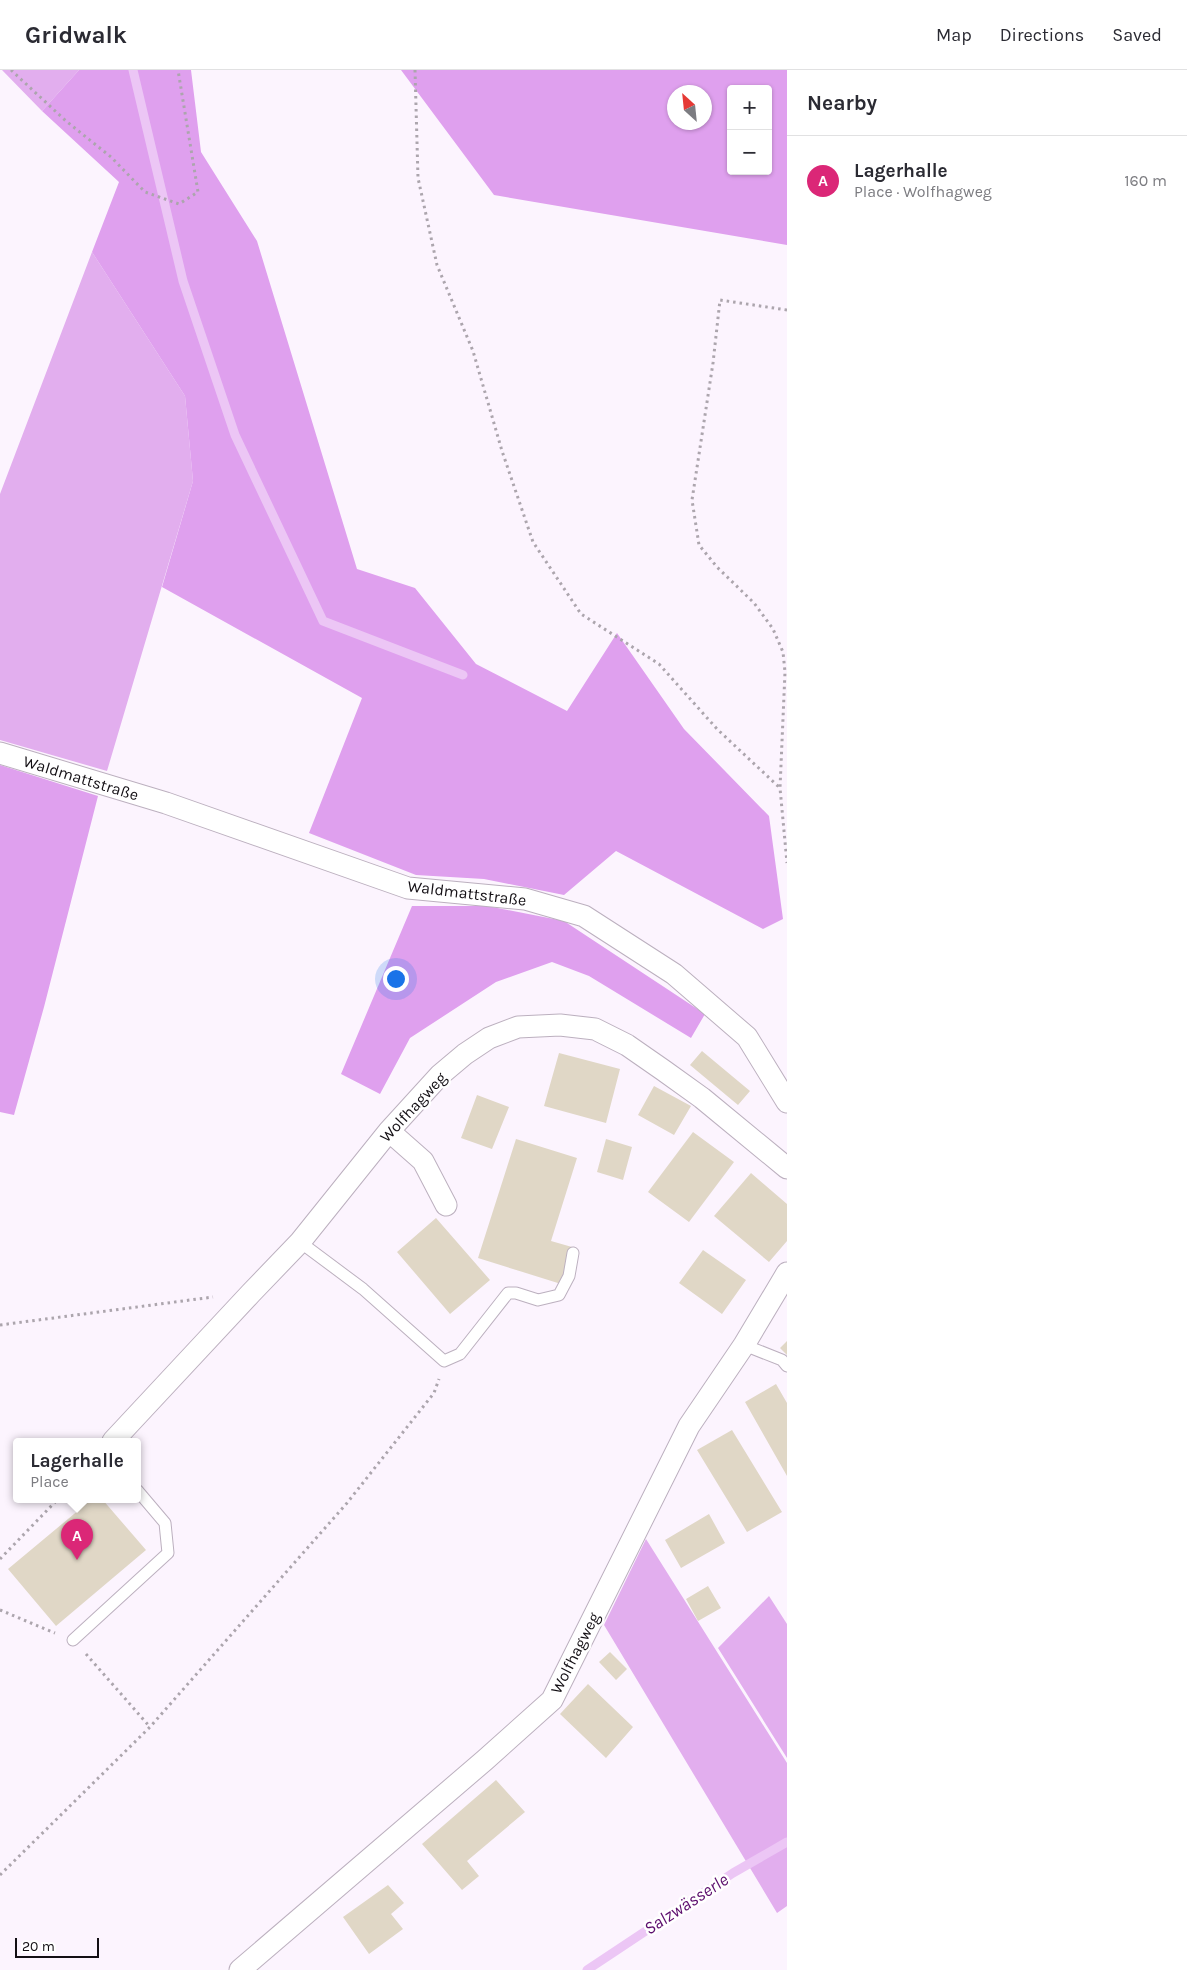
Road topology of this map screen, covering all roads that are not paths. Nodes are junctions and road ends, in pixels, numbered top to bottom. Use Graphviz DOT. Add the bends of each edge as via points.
graph roads {
  1 [pos="0,753"];
  2 [pos="787,1102"];
  3 [pos="389,1131"];
  4 [pos="787,1168"];
  5 [pos="446,1205"];
  6 [pos="300,1242"];
  7 [pos="573,1253"];
  8 [pos="787,1273"];
  9 [pos="744,1345"];
  10 [pos="787,1366"];
  11 [pos="116,1438"];
  12 [pos="141,1495"];
  13 [pos="73,1640"];
  14 [pos="240,1970"];
  1 -- 2 [label="street, Waldmattstraße" via="166,803 408,888 525,899 584,916 674,974 747,1037"];
  3 -- 4 [label="street, Wolfhagweg" via="440,1075 489,1038 518,1027 560,1025 595,1029 628,1045 702,1098"];
  3 -- 5 [label="street" via="422,1161"];
  3 -- 6 [label="street, Wolfhagweg"];
  6 -- 7 [label="lane" via="363,1289 444,1362 460,1354 508,1293 538,1300 559,1295 569,1276"];
  6 -- 11 [label="street, Wolfhagweg"];
  8 -- 9 [label="street, Wolfhagweg"];
  9 -- 10 [label="lane" via="782,1360"];
  9 -- 14 [label="street, Wolfhagweg" via="690,1426 552,1700"];
  12 -- 13 [label="lane" via="165,1523 168,1553"];
}
